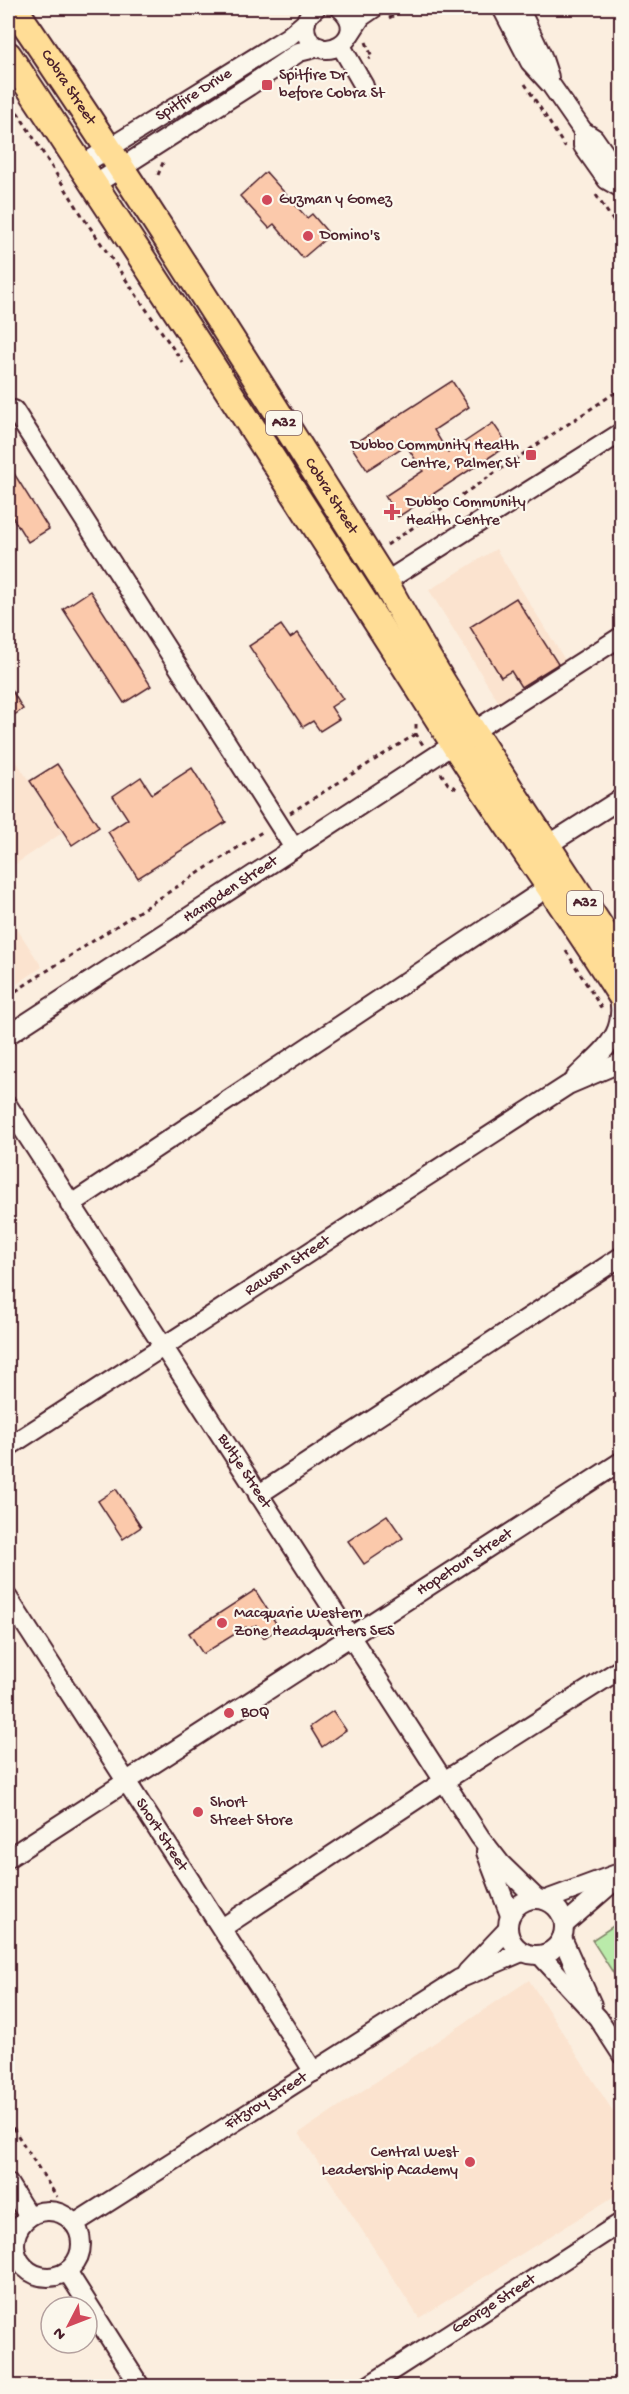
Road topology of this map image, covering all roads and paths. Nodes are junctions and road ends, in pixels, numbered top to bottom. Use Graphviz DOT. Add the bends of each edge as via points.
graph roads {
  1 [pos="14,8"];
  2 [pos="340,8"];
  3 [pos="408,8"];
  4 [pos="502,8"];
  5 [pos="519,8"];
  6 [pos="311,15"];
  7 [pos="377,15"];
  8 [pos="352,39"];
  9 [pos="319,47"];
  10 [pos="8,55"];
  11 [pos="314,68"];
  12 [pos="353,68"];
  13 [pos="521,79"];
  14 [pos="288,82"];
  15 [pos="551,85"];
  16 [pos="364,86"];
  17 [pos="8,97"];
  18 [pos="565,147"];
  19 [pos="172,153"];
  20 [pos="115,158"];
  21 [pos="88,175"];
  22 [pos="158,175"];
  23 [pos="590,185"];
  24 [pos="621,189"];
  25 [pos="621,234"];
  26 [pos="185,366"];
  27 [pos="621,388"];
  28 [pos="14,410"];
  29 [pos="621,432"];
  30 [pos="387,545"];
  31 [pos="385,582"];
  32 [pos="621,636"];
  33 [pos="397,651"];
  34 [pos="411,716"];
  35 [pos="416,734"];
  36 [pos="464,738"];
  37 [pos="432,759"];
  38 [pos="462,796"];
  39 [pos="621,798"];
  40 [pos="289,814"];
  41 [pos="270,827"];
  42 [pos="548,845"];
  43 [pos="294,848"];
  44 [pos="549,884"];
  45 [pos="564,950"];
  46 [pos="621,961"];
  47 [pos="8,996"];
  48 [pos="615,1001"];
  49 [pos="8,1035"];
  50 [pos="621,1062"];
  51 [pos="568,1085"];
  52 [pos="8,1106"];
  53 [pos="70,1204"];
  54 [pos="621,1256"];
  55 [pos="163,1347"];
  56 [pos="8,1447"];
  57 [pos="621,1461"];
  58 [pos="258,1496"];
  59 [pos="8,1598"];
  60 [pos="351,1636"];
  61 [pos="621,1668"];
  62 [pos="127,1781"];
  63 [pos="444,1781"];
  64 [pos="480,1837"];
  65 [pos="8,1858"];
  66 [pos="621,1873"];
  67 [pos="542,1899"];
  68 [pos="509,1922"];
  69 [pos="222,1928"];
  70 [pos="563,1932"];
  71 [pos="531,1953"];
  72 [pos="459,1979"];
  73 [pos="598,2018"];
  74 [pos="621,2055"];
  75 [pos="314,2072"];
  76 [pos="8,2120"];
  77 [pos="8,2183"];
  78 [pos="57,2197"];
  79 [pos="29,2217"];
  80 [pos="621,2222"];
  81 [pos="74,2224"];
  82 [pos="14,2268"];
  83 [pos="67,2271"];
  84 [pos="140,2386"];
  85 [pos="368,2386"];
  1 -- 20 [label="highway, Cobra Street / A32"];
  2 -- 8 [label="street" via="350,19"];
  3 -- 7 [label="path"];
  4 -- 15 [label="street" via="530,62"];
  5 -- 15 [label="street"];
  6 -- 9 [label="street" via="308,37"];
  6 -- 20 [label="street, Spitfire Drive" via="288,37"];
  7 -- 8 [label="street" via="361,17"];
  8 -- 9 [label="street, Spitfire Drive" via="334,49"];
  8 -- 12 [label="street"];
  8 -- 12 [label="path" via="372,57"];
  9 -- 20 [label="street, Spitfire Drive" via="299,52"];
  10 -- 21 [label="highway, Cobra Street / A32"];
  11 -- 14 [label="path"];
  12 -- 16 [label="street"];
  13 -- 18 [label="path"];
  15 -- 24 [label="street" via="619,174"];
  17 -- 26 [label="path" via="85,220"];
  19 -- 22 [label="path"];
  20 -- 21 [label="street, Spitfire Drive"];
  20 -- 31 [label="highway, Cobra Street / A32"];
  21 -- 33 [label="highway, Cobra Street / A32"];
  23 -- 25 [label="path"];
  27 -- 30 [label="path"];
  28 -- 43 [label="street"];
  29 -- 31 [label="street"];
  31 -- 33 [label="highway" via="378,610"];
  31 -- 36 [label="highway, Cobra Street / A32"];
  32 -- 36 [label="street, Hampden Street"];
  33 -- 36 [label="highway, Cobra Street / A32"];
  34 -- 35 [label="path" via="417,725"];
  35 -- 37 [label="path"];
  35 -- 40 [label="path"];
  36 -- 37 [label="street, Hampden Street"];
  36 -- 42 [label="highway, Cobra Street / A32" via="494,761"];
  36 -- 44 [label="highway, Cobra Street / A32"];
  37 -- 38 [label="path" via="448,784"];
  37 -- 43 [label="street, Hampden Street"];
  39 -- 42 [label="street"];
  41 -- 47 [label="path"];
  42 -- 44 [label="street" via="543,860"];
  42 -- 46 [label="highway, Cobra Street / A32"];
  43 -- 49 [label="street, Hampden Street"];
  44 -- 48 [label="highway, Cobra Street / A32"];
  44 -- 53 [label="street"];
  45 -- 48 [label="path"];
  48 -- 51 [label="street, Rawson Street" via="621,1012 619,1028"];
  50 -- 51 [label="street, Rawson Street"];
  51 -- 55 [label="street, Rawson Street"];
  52 -- 53 [label="street, Bultje Street"];
  53 -- 55 [label="street, Bultje Street"];
  54 -- 58 [label="street"];
  55 -- 56 [label="street, Rawson Street"];
  55 -- 58 [label="street, Bultje Street"];
  57 -- 60 [label="street, Hopetoun Street"];
  58 -- 60 [label="street, Bultje Street"];
  59 -- 62 [label="street, Short Street"];
  60 -- 62 [label="street, Hopetoun Street"];
  60 -- 63 [label="street, Bultje Street"];
  61 -- 63 [label="street"];
  62 -- 65 [label="street, Hopetoun Street"];
  62 -- 69 [label="street, Short Street"];
  63 -- 64 [label="street, Bultje Street"];
  63 -- 69 [label="street"];
  64 -- 67 [label="street, Bultje Street" via="501,1864"];
  64 -- 68 [label="street, Bultje Street"];
  66 -- 67 [label="street"];
  66 -- 70 [label="street"];
  67 -- 68 [label="street" via="524,1901"];
  67 -- 70 [label="street" via="559,1910"];
  68 -- 71 [label="street" via="510,1938"];
  68 -- 72 [label="street, Fitzroy Street"];
  69 -- 75 [label="street, Short Street"];
  70 -- 71 [label="street" via="553,1950"];
  70 -- 73 [label="street"];
  71 -- 72 [label="street, Fitzroy Street"];
  71 -- 73 [label="street"];
  72 -- 75 [label="street, Fitzroy Street"];
  73 -- 74 [label="street"];
  75 -- 81 [label="street, Fitzroy Street"];
  76 -- 78 [label="path"];
  77 -- 79 [label="street"];
  79 -- 81 [label="street" via="48,2211 67,2217"];
  79 -- 82 [label="street" via="16,2233"];
  80 -- 85 [label="street, George Street"];
  81 -- 83 [label="street" via="81,2244 75,2264"];
  82 -- 83 [label="street" via="38,2276 58,2276"];
  83 -- 84 [label="street"];
}
